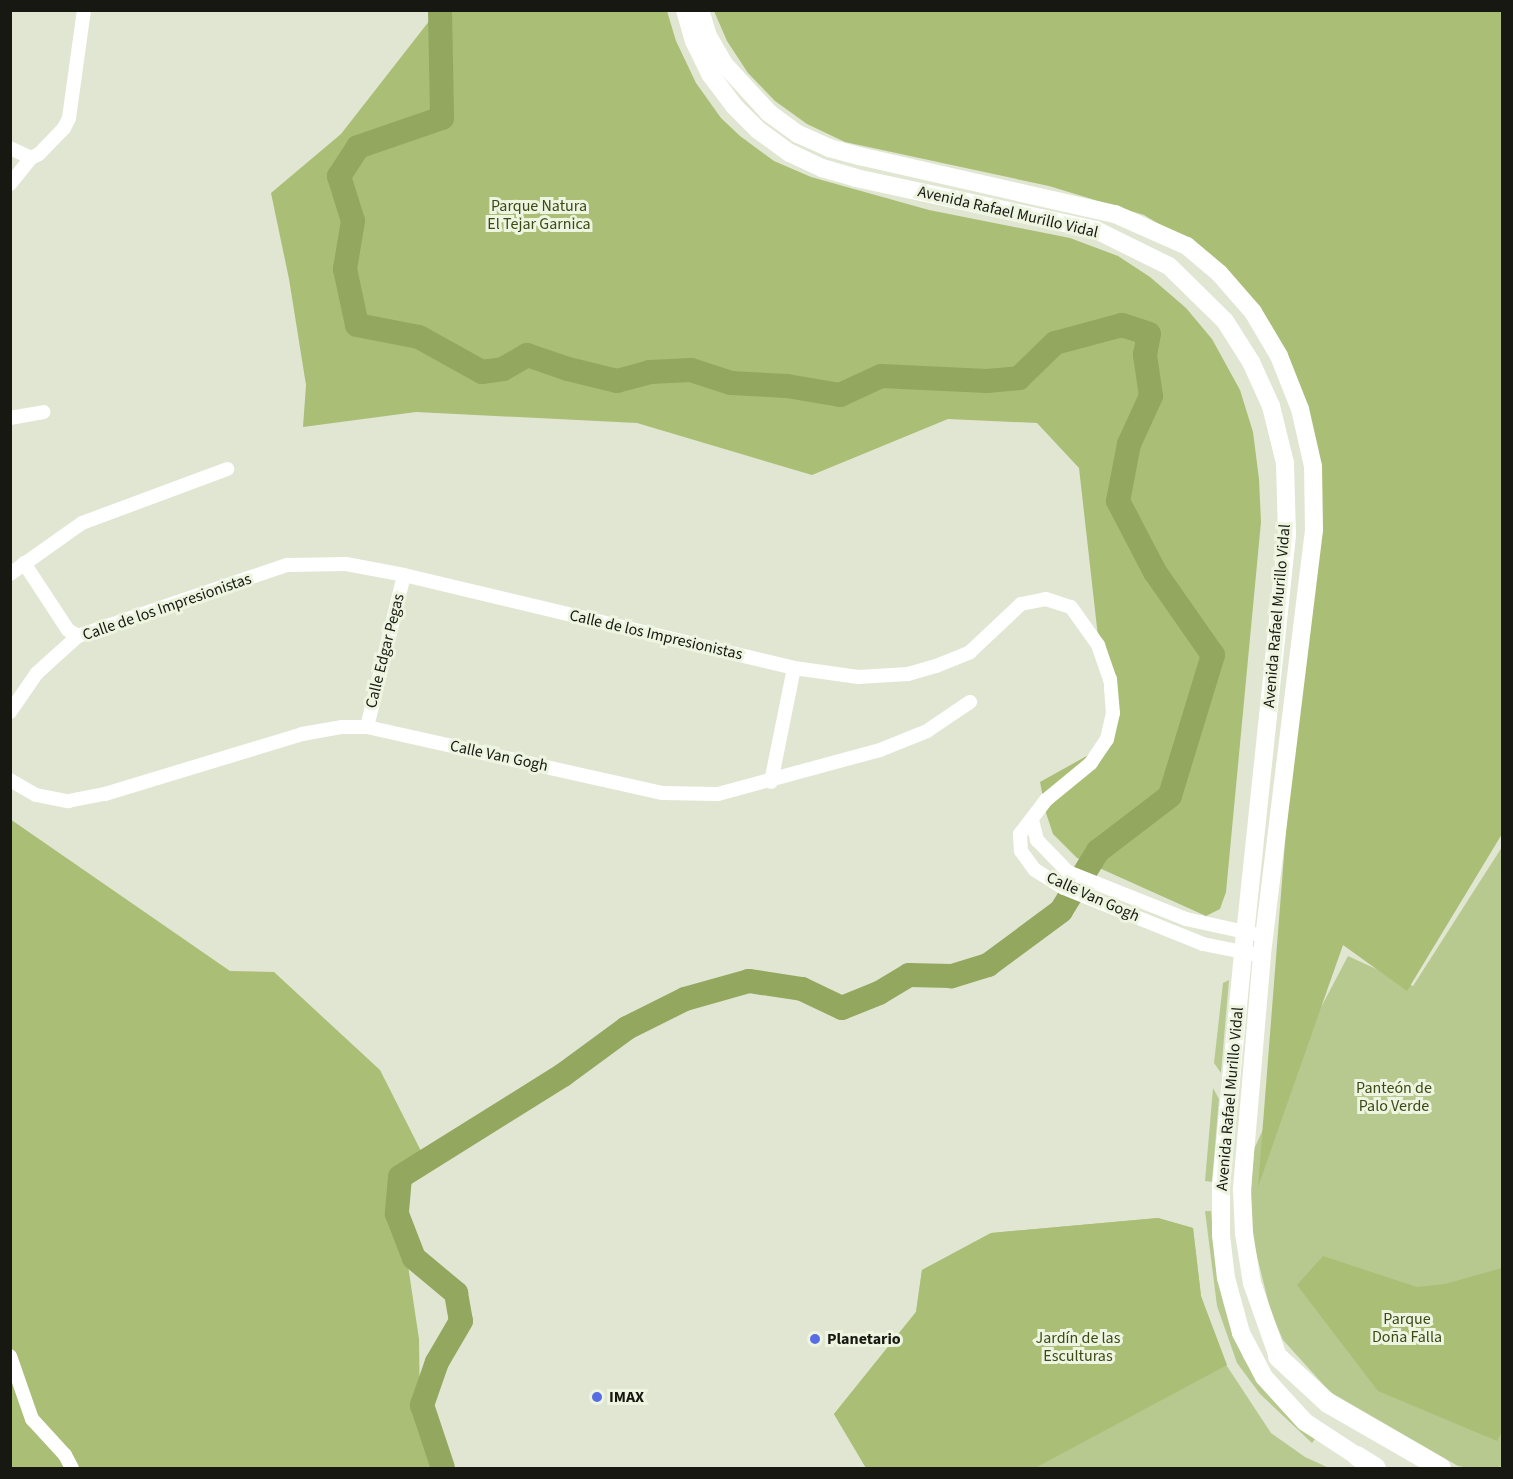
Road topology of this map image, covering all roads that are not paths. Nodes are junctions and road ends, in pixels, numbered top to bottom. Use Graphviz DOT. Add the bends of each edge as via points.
graph roads {
  1 [pos="84,10"];
  2 [pos="685,10"];
  3 [pos="700,10"];
  4 [pos="10,148"];
  5 [pos="32,158"];
  6 [pos="10,184"];
  7 [pos="43,412"];
  8 [pos="10,418"];
  9 [pos="227,469"];
  10 [pos="24,563"];
  11 [pos="10,574"];
  12 [pos="404,575"];
  13 [pos="78,636"];
  14 [pos="794,668"];
  15 [pos="970,702"];
  16 [pos="10,712"];
  17 [pos="367,727"];
  18 [pos="771,782"];
  19 [pos="14,787"];
  20 [pos="1032,820"];
  21 [pos="1086,888"];
  22 [pos="1186,919"];
  23 [pos="1245,932"];
  24 [pos="1180,935"];
  25 [pos="1264,936"];
  26 [pos="1243,953"];
  27 [pos="1262,955"];
  28 [pos="10,1356"];
  29 [pos="1278,1357"];
  30 [pos="1357,1456"];
  31 [pos="72,1468"];
  32 [pos="1376,1468"];
  33 [pos="1418,1468"];
  34 [pos="1441,1468"];
  1 -- 5 [label="street" via="69,118 64,128"];
  2 -- 23 [label="main road, Avenida Rafael Murillo Vidal" via="710,74 758,130 790,153 856,178 1106,234 1170,266 1225,321 1251,362 1271,406 1285,463 1287,535"];
  3 -- 25 [label="main road, Avenida Rafael Murillo Vidal" via="708,36 725,65 769,113 798,134 859,156 1115,214 1187,246 1219,273 1253,312 1279,356 1300,409 1313,466 1314,530"];
  4 -- 5 [label="street"];
  5 -- 6 [label="street"];
  7 -- 8 [label="street"];
  9 -- 10 [label="street" via="82,523"];
  10 -- 11 [label="street"];
  10 -- 13 [label="street" via="68,630"];
  12 -- 13 [label="street, Calle de los Impresionistas" via="346,564 287,565"];
  12 -- 14 [label="street, Calle de los Impresionistas"];
  12 -- 17 [label="street, Calle Edgar Pegas"];
  13 -- 16 [label="street, Calle de los Impresionistas" via="37,673"];
  14 -- 18 [label="street"];
  14 -- 20 [label="street, Calle de los Impresionistas" via="858,677 908,674 970,652 1021,604 1046,599 1071,607 1098,645 1110,679 1113,713 1107,740 1091,763 1046,800"];
  15 -- 18 [label="street, Calle Van Gogh" via="927,731 880,750"];
  17 -- 18 [label="street, Calle Van Gogh" via="663,793 718,794"];
  17 -- 19 [label="street, Calle Van Gogh" via="302,734 105,794 68,801"];
  20 -- 21 [label="street, Calle Van Gogh" via="1037,840"];
  20 -- 21 [label="street, Calle Van Gogh" via="1020,834 1021,851 1040,874 1064,888"];
  21 -- 22 [label="street, Calle Van Gogh"];
  21 -- 24 [label="street, Calle Van Gogh"];
  22 -- 23 [label="street, Calle Van Gogh"];
  22 -- 24 [label="street"];
  23 -- 25 [label="street, Calle Van Gogh"];
  23 -- 26 [label="main road, Avenida Rafael Murillo Vidal"];
  24 -- 26 [label="street, Calle Van Gogh"];
  25 -- 27 [label="main road, Avenida Rafael Murillo Vidal"];
  26 -- 27 [label="street, Calle Van Gogh"];
  26 -- 30 [label="main road, Avenida Rafael Murillo Vidal" via="1221,1186 1226,1278 1241,1333 1264,1377 1305,1422"];
  27 -- 29 [label="main road, Avenida Rafael Murillo Vidal" via="1242,1210 1252,1282"];
  28 -- 31 [label="street" via="32,1419"];
  29 -- 33 [label="highway" via="1293,1383 1314,1407"];
  29 -- 34 [label="highway" via="1328,1403"];
  30 -- 32 [label="highway"];
}
